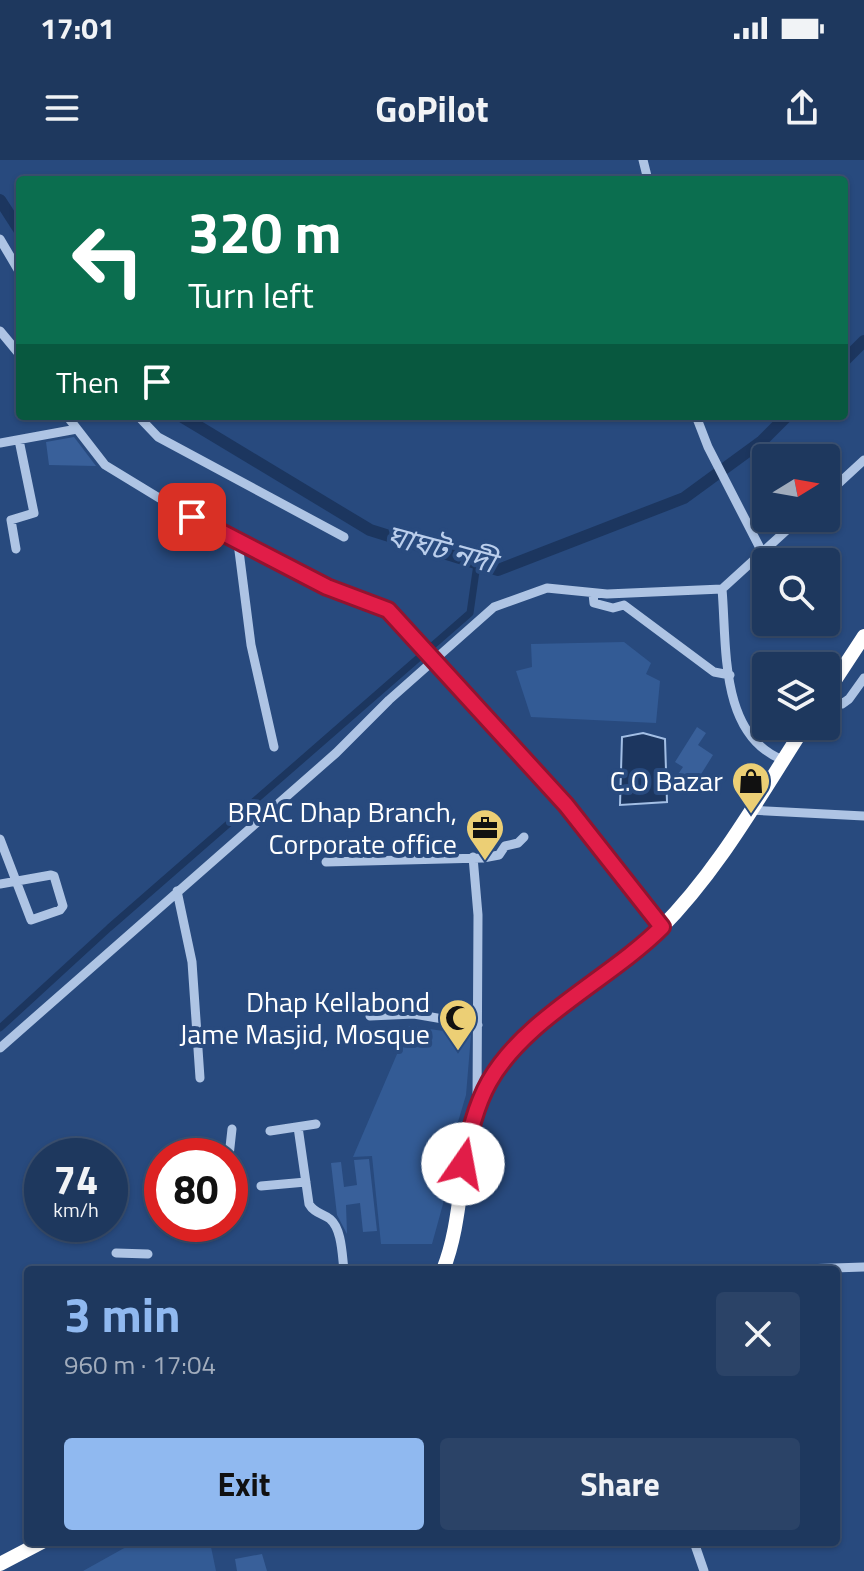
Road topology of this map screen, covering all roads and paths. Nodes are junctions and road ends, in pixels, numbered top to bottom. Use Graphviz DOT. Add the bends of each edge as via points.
graph roads {
  1 [pos="0,239"];
  2 [pos="16,266"];
  3 [pos="0,331"];
  4 [pos="16,350"];
  5 [pos="70,420"];
  6 [pos="142,420"];
  7 [pos="698,420"];
  8 [pos="77,429"];
  9 [pos="19,440"];
  10 [pos="0,443"];
  11 [pos="864,460"];
  12 [pos="840,482"];
  13 [pos="786,532"];
  14 [pos="344,537"];
  15 [pos="238,543"];
  16 [pos="760,548"];
  17 [pos="769,548"];
  18 [pos="16,549"];
  19 [pos="752,563"];
  20 [pos="722,589"];
  21 [pos="593,594"];
  22 [pos="864,636"];
  23 [pos="435,659"];
  24 [pos="840,673"];
  25 [pos="730,675"];
  26 [pos="864,678"];
  27 [pos="840,703"];
  28 [pos="796,740"];
  29 [pos="274,747"];
  30 [pos="783,760"];
  31 [pos="750,810"];
  32 [pos="864,816"];
  33 [pos="524,837"];
  34 [pos="0,839"];
  35 [pos="473,857"];
  36 [pos="326,862"];
  37 [pos="16,883"];
  38 [pos="0,884"];
  39 [pos="177,891"];
  40 [pos="662,927"];
  41 [pos="370,1016"];
  42 [pos="478,1025"];
  43 [pos="0,1048"];
  44 [pos="200,1078"];
  45 [pos="477,1107"];
  46 [pos="316,1124"];
  47 [pos="298,1127"];
  48 [pos="232,1129"];
  49 [pos="270,1131"];
  50 [pos="231,1138"];
  51 [pos="306,1182"];
  52 [pos="261,1186"];
  53 [pos="116,1253"];
  54 [pos="148,1254"];
  55 [pos="343,1266"];
  56 [pos="445,1266"];
  57 [pos="864,1267"];
  58 [pos="840,1268"];
  59 [pos="34,1546"];
  60 [pos="695,1546"];
  61 [pos="0,1564"];
  62 [pos="704,1571"];
  1 -- 2 [label="street"];
  3 -- 4 [label="street"];
  5 -- 8 [label="street"];
  6 -- 14 [label="street" via="158,437"];
  7 -- 16 [label="street"];
  8 -- 9 [label="street"];
  8 -- 15 [label="street" via="105,465"];
  9 -- 10 [label="street"];
  9 -- 18 [label="street" via="34,513 11,520"];
  11 -- 12 [label="street"];
  13 -- 17 [label="street"];
  15 -- 23 [label="street" via="388,610"];
  15 -- 29 [label="street" via="251,645"];
  19 -- 20 [label="street"];
  20 -- 21 [label="street"];
  20 -- 25 [label="street"];
  21 -- 23 [label="street" via="537,589 494,607"];
  21 -- 25 [label="street" via="594,603 624,605 714,672"];
  22 -- 24 [label="highway"];
  23 -- 39 [label="street"];
  23 -- 40 [label="street" via="566,805"];
  25 -- 30 [label="street" via="735,710 748,732 768,754"];
  26 -- 27 [label="street"];
  28 -- 30 [label="highway"];
  30 -- 31 [label="highway"];
  31 -- 32 [label="street"];
  31 -- 40 [label="highway" via="696,891"];
  33 -- 35 [label="street" via="499,855"];
  34 -- 37 [label="street"];
  35 -- 36 [label="street"];
  35 -- 42 [label="street"];
  37 -- 37 [label="street" via="31,920 63,906 54,876"];
  37 -- 38 [label="street"];
  39 -- 43 [label="street"];
  39 -- 44 [label="street" via="192,962"];
  40 -- 45 [label="highway" via="508,1055"];
  41 -- 42 [label="street" via="414,1014"];
  42 -- 45 [label="street"];
  45 -- 56 [label="highway"];
  46 -- 47 [label="street"];
  47 -- 49 [label="street"];
  47 -- 51 [label="street"];
  48 -- 50 [label="street"];
  51 -- 52 [label="street"];
  51 -- 55 [label="street" via="310,1207 336,1228"];
  53 -- 54 [label="street"];
  57 -- 58 [label="street"];
  59 -- 61 [label="highway"];
  60 -- 62 [label="street"];
}
